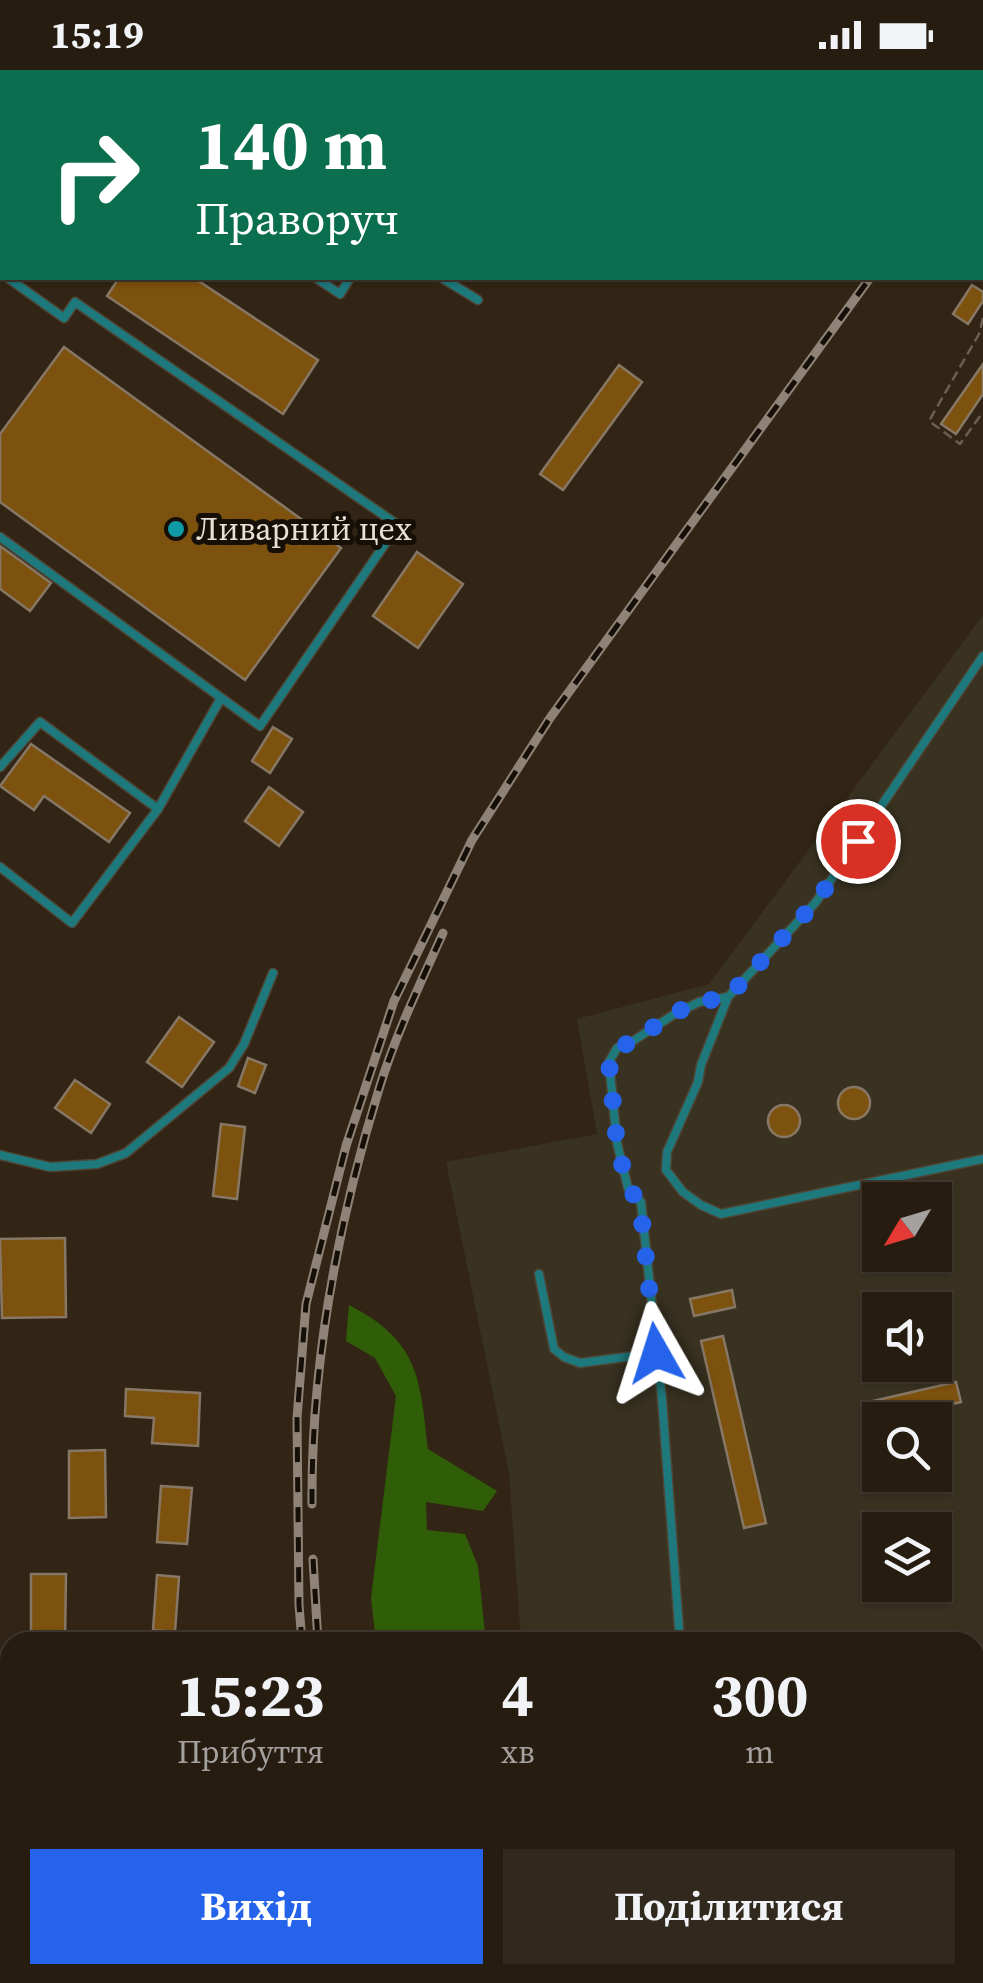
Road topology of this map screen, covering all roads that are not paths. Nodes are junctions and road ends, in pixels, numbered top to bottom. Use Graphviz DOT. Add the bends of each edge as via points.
graph roads {
  1 [pos="11,280"];
  2 [pos="319,280"];
  3 [pos="349,280"];
  4 [pos="445,280"];
  5 [pos="478,300"];
  6 [pos="0,536"];
  7 [pos="983,656"];
  8 [pos="221,698"];
  9 [pos="0,767"];
  10 [pos="158,809"];
  11 [pos="0,867"];
  12 [pos="272,973"];
  13 [pos="728,997"];
  14 [pos="0,1156"];
  15 [pos="983,1159"];
  16 [pos="539,1274"];
  17 [pos="656,1353"];
  18 [pos="679,1632"];
  1 -- 8 [label="lane" via="64,318 75,302 398,524 260,726"];
  2 -- 3 [label="lane" via="340,294"];
  4 -- 5 [label="lane"];
  6 -- 8 [label="lane"];
  7 -- 13 [label="lane" via="816,902"];
  8 -- 10 [label="lane"];
  9 -- 10 [label="lane" via="40,722"];
  10 -- 11 [label="lane" via="72,923"];
  12 -- 14 [label="lane" via="229,1068 126,1153 96,1164 50,1167"];
  13 -- 15 [label="lane" via="666,1152 666,1170 701,1205 721,1214"];
  13 -- 17 [label="lane" via="672,1014 617,1048 609,1062 617,1144 628,1188 640,1202"];
  16 -- 17 [label="lane" via="554,1349 564,1357 580,1363"];
  17 -- 18 [label="lane"];
}
